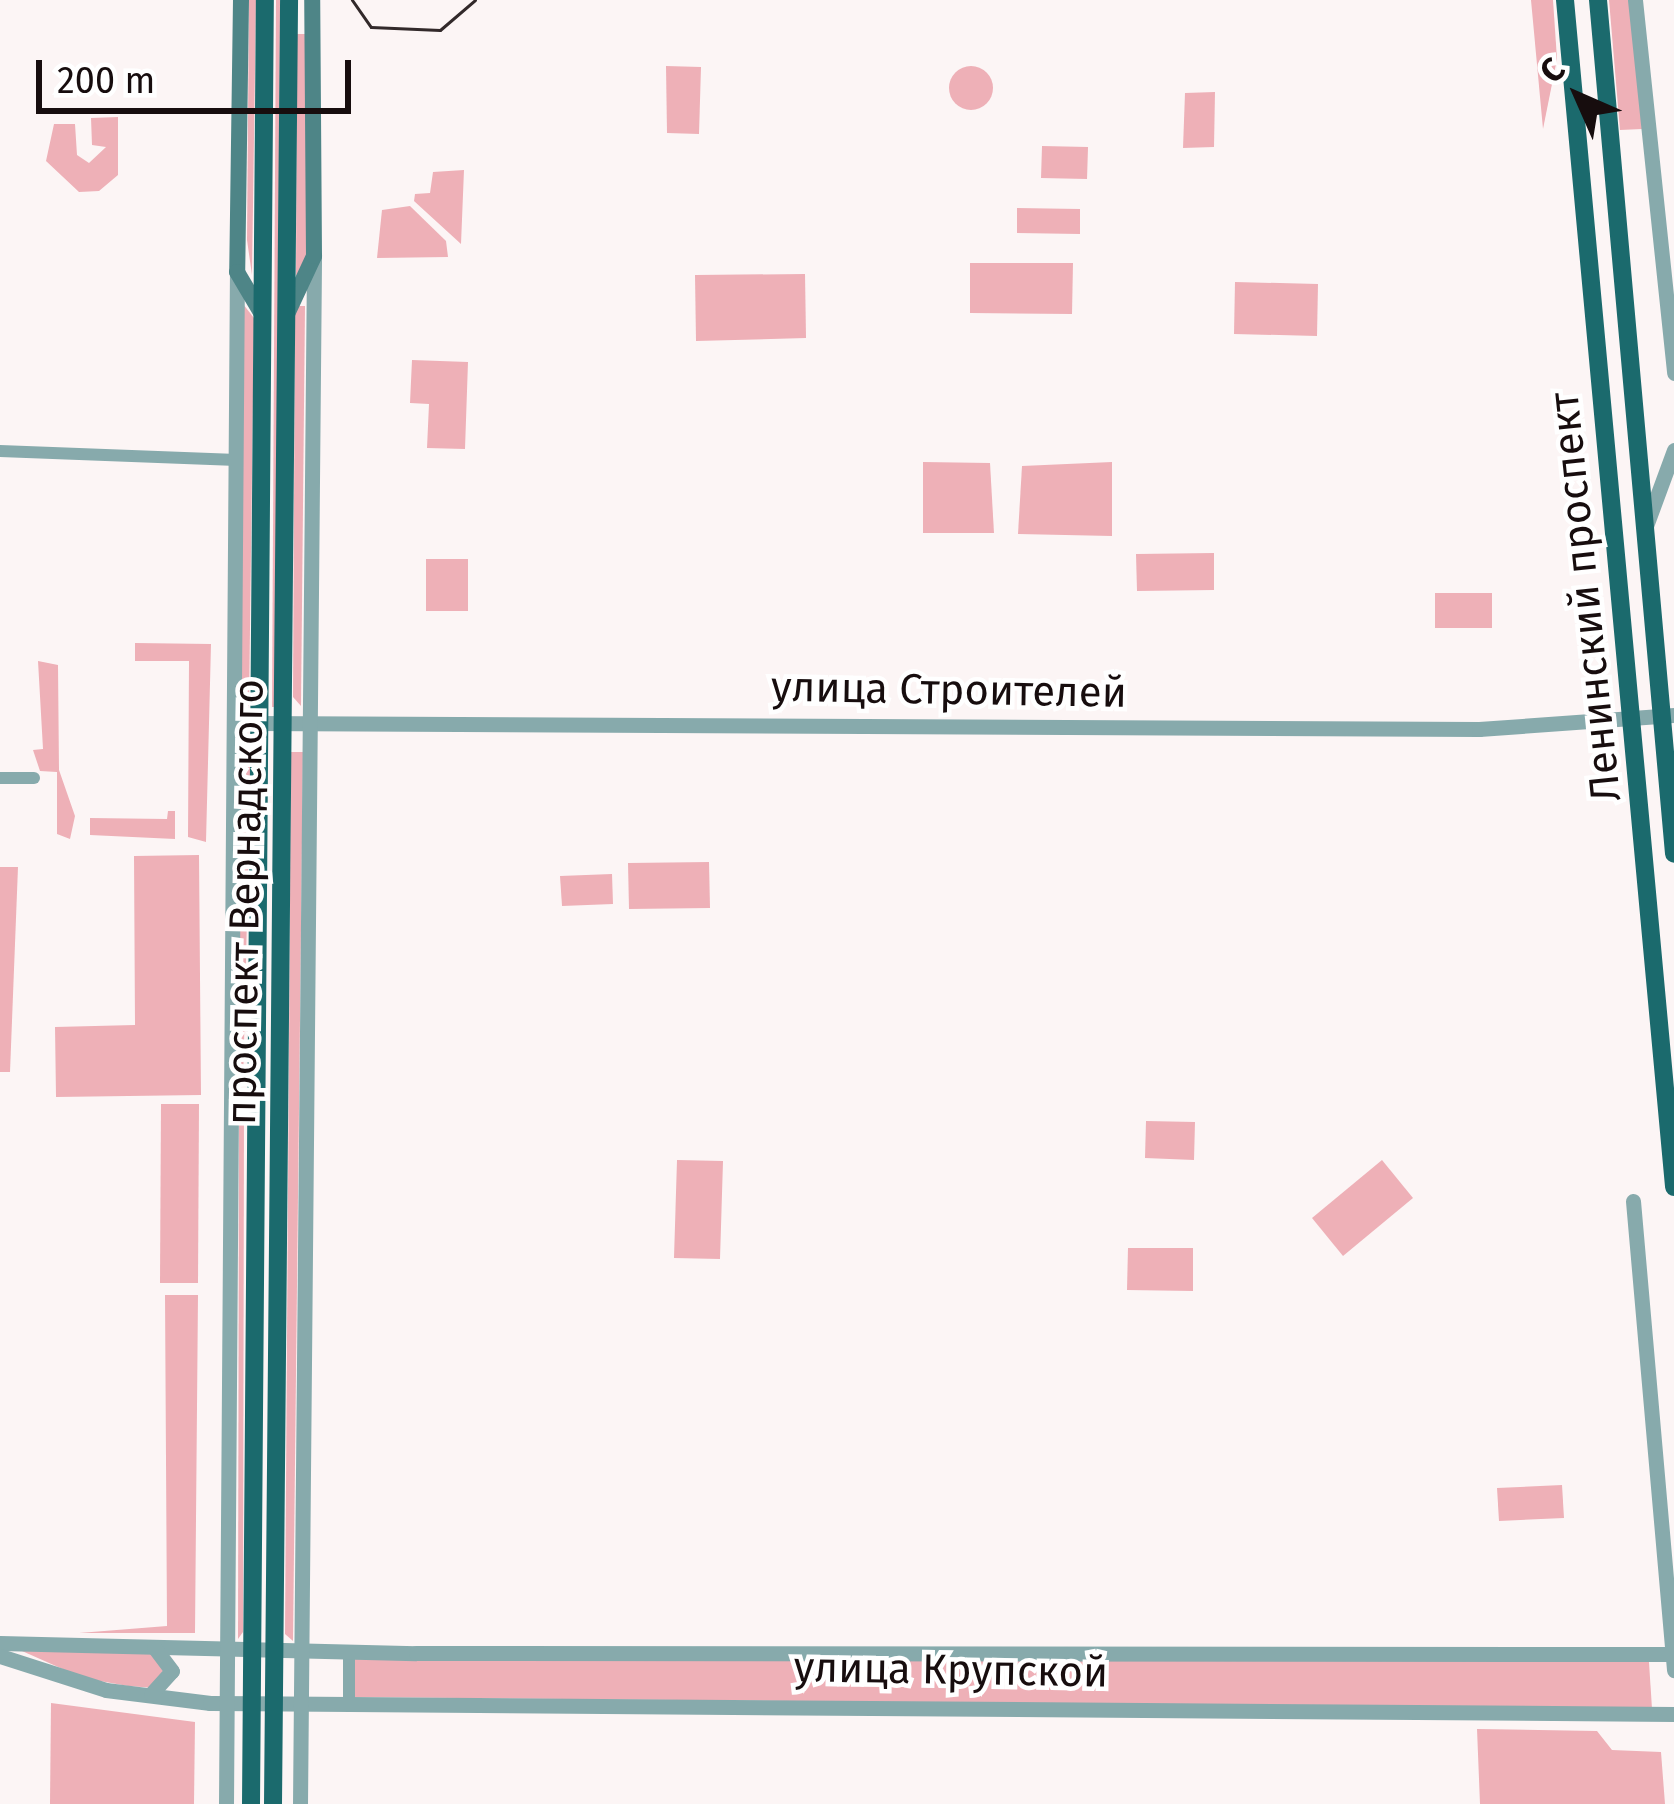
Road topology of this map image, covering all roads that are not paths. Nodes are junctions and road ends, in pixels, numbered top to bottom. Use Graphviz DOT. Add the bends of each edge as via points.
graph roads {
  1 [pos="241,0"];
  2 [pos="265,0"];
  3 [pos="289,0"];
  4 [pos="312,0"];
  5 [pos="1565,0"];
  6 [pos="1598,0"];
  7 [pos="1635,0"];
  8 [pos="314,256"];
  9 [pos="237,272"];
  10 [pos="286,315"];
  11 [pos="263,316"];
  12 [pos="1674,373"];
  13 [pos="1674,450"];
  14 [pos="0,451"];
  15 [pos="237,460"];
  16 [pos="1645,529"];
  17 [pos="1668,716"];
  18 [pos="1634,719"];
  19 [pos="235,723"];
  20 [pos="261,723"];
  21 [pos="282,724"];
  22 [pos="312,725"];
  23 [pos="0,778"];
  24 [pos="34,778"];
  25 [pos="1674,854"];
  26 [pos="258,1076"];
  27 [pos="232,1107"];
  28 [pos="1674,1187"];
  29 [pos="1633,1201"];
  30 [pos="0,1642"];
  31 [pos="153,1646"];
  32 [pos="227,1648"];
  33 [pos="264,1650"];
  34 [pos="304,1651"];
  35 [pos="349,1652"];
  36 [pos="1673,1654"];
  37 [pos="0,1656"];
  38 [pos="1674,1670"];
  39 [pos="148,1695"];
  40 [pos="253,1702"];
  41 [pos="274,1702"];
  42 [pos="304,1702"];
  43 [pos="349,1702"];
  44 [pos="226,1703"];
  45 [pos="1674,1714"];
  46 [pos="226,1804"];
  47 [pos="251,1804"];
  48 [pos="273,1804"];
  49 [pos="300,1804"];
  1 -- 9 [label="main road"];
  2 -- 11 [label="main road, проспект Вернадского"];
  3 -- 10 [label="main road, проспект Вернадского"];
  4 -- 8 [label="main road"];
  5 -- 18 [label="main road, Ленинский проспект"];
  6 -- 16 [label="main road, Ленинский проспект"];
  7 -- 12 [label="street"];
  8 -- 10 [label="main road"];
  8 -- 22 [label="street"];
  9 -- 11 [label="main road"];
  9 -- 15 [label="street"];
  10 -- 21 [label="main road, проспект Вернадского"];
  11 -- 20 [label="main road, проспект Вернадского"];
  13 -- 16 [label="street"];
  14 -- 15 [label="street"];
  15 -- 19 [label="street"];
  16 -- 17 [label="main road, Ленинский проспект"];
  17 -- 18 [label="street, улица Строителей"];
  17 -- 25 [label="main road, Ленинский проспект"];
  18 -- 22 [label="street, улица Строителей" via="1479,729"];
  18 -- 28 [label="main road, Ленинский проспект"];
  19 -- 20 [label="street, улица Строителей"];
  19 -- 27 [label="street"];
  20 -- 21 [label="street, улица Строителей"];
  20 -- 26 [label="main road, проспект Вернадского"];
  21 -- 22 [label="street, улица Строителей"];
  21 -- 33 [label="main road, проспект Вернадского"];
  22 -- 34 [label="street"];
  23 -- 24 [label="street"];
  26 -- 27 [label="street"];
  26 -- 33 [label="main road, проспект Вернадского"];
  27 -- 32 [label="street"];
  29 -- 36 [label="street"];
  30 -- 31 [label="street, улица Крупской"];
  31 -- 32 [label="street, улица Крупской"];
  31 -- 39 [label="street" via="168,1656 172,1672"];
  32 -- 33 [label="street, улица Крупской"];
  32 -- 44 [label="street"];
  33 -- 34 [label="street, улица Крупской"];
  33 -- 40 [label="main road, проспект Вернадского"];
  33 -- 41 [label="main road, проспект Вернадского"];
  34 -- 35 [label="street, улица Крупской"];
  34 -- 42 [label="street"];
  35 -- 36 [label="street, улица Крупской"];
  35 -- 43 [label="street"];
  36 -- 38 [label="street"];
  37 -- 39 [label="street, улица Крупской" via="74,1682"];
  39 -- 44 [label="street, улица Крупской"];
  40 -- 41 [label="street, улица Крупской"];
  40 -- 44 [label="street, улица Крупской"];
  40 -- 47 [label="main road, проспект Вернадского"];
  41 -- 42 [label="street, улица Крупской"];
  41 -- 48 [label="main road, проспект Вернадского"];
  42 -- 43 [label="street, улица Крупской"];
  42 -- 49 [label="street"];
  43 -- 45 [label="street, улица Крупской"];
  44 -- 46 [label="street"];
}
